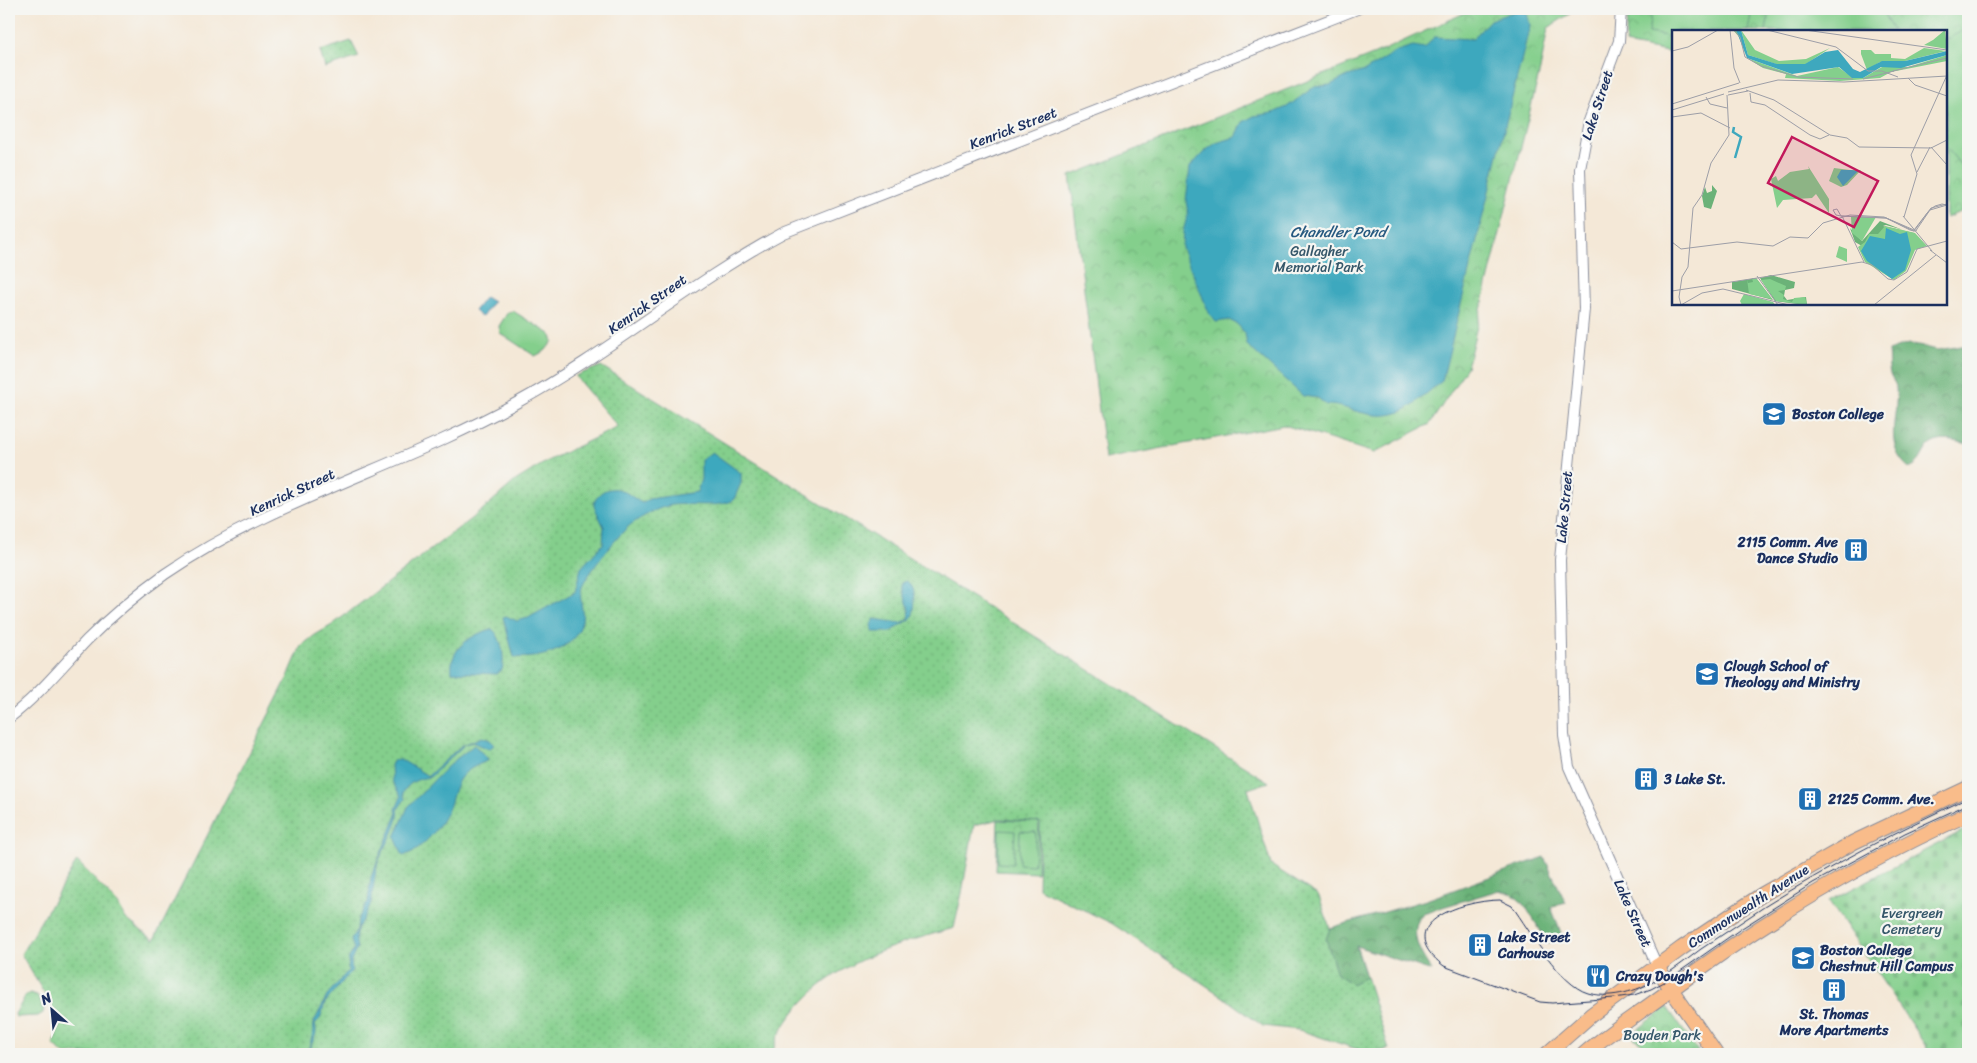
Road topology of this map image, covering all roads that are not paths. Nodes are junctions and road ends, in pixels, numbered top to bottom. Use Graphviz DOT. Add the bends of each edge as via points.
graph roads {
  1 [pos="1357,9"];
  2 [pos="1621,9"];
  3 [pos="9,718"];
  4 [pos="1968,788"];
  5 [pos="1968,814"];
  6 [pos="1657,966"];
  7 [pos="1671,990"];
  8 [pos="1548,1054"];
  9 [pos="1584,1054"];
  10 [pos="1716,1054"];
  1 -- 3 [label="street, Kenrick Street" via="776,237 724,267 583,364 519,402 477,424 301,501 196,554 136,596"];
  2 -- 6 [label="street, Lake Street" via="1619,41 1589,121 1580,169 1584,309 1560,560 1564,735 1571,772"];
  4 -- 6 [label="main road, Commonwealth Avenue" via="1793,875"];
  5 -- 7 [label="main road, Commonwealth Avenue" via="1879,857 1788,909"];
  6 -- 7 [label="main road, Lake Street"];
  6 -- 8 [label="main road, Commonwealth Avenue" via="1576,1026"];
  7 -- 9 [label="main road, Commonwealth Avenue"];
  7 -- 10 [label="main road, Lake Street"];
}
